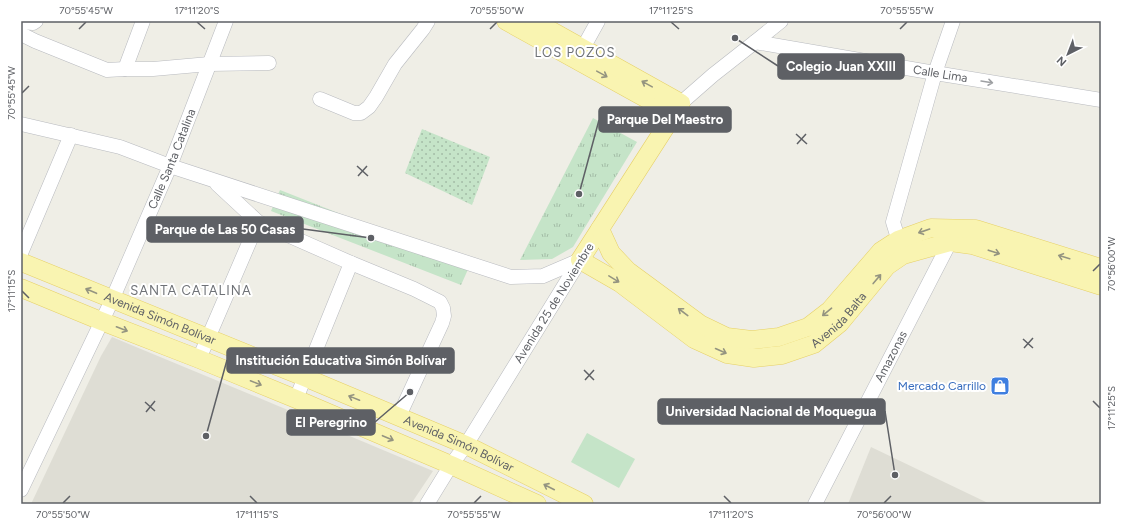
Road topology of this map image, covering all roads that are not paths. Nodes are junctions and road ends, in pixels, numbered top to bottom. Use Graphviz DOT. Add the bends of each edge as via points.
graph roads {
  1 [pos="36,21"];
  2 [pos="143,21"];
  3 [pos="226,21"];
  4 [pos="428,21"];
  5 [pos="506,21"];
  6 [pos="534,21"];
  7 [pos="598,21"];
  8 [pos="781,21"];
  9 [pos="953,21"];
  10 [pos="21,22"];
  11 [pos="21,34"];
  12 [pos="755,42"];
  13 [pos="583,48"];
  14 [pos="268,63"];
  15 [pos="209,64"];
  16 [pos="124,69"];
  17 [pos="935,73"];
  18 [pos="320,99"];
  19 [pos="1101,100"];
  20 [pos="678,108"];
  21 [pos="21,124"];
  22 [pos="71,135"];
  23 [pos="170,166"];
  24 [pos="214,181"];
  25 [pos="258,222"];
  26 [pos="600,229"];
  27 [pos="952,236"];
  28 [pos="901,247"];
  29 [pos="21,252"];
  30 [pos="580,260"];
  31 [pos="21,262"];
  32 [pos="351,263"];
  33 [pos="1101,268"];
  34 [pos="1101,286"];
  35 [pos="21,288"];
  36 [pos="112,300"];
  37 [pos="101,321"];
  38 [pos="208,338"];
  39 [pos="199,359"];
  40 [pos="304,377"];
  41 [pos="296,399"];
  42 [pos="399,416"];
  43 [pos="466,445"];
  44 [pos="451,465"];
  45 [pos="21,490"];
  46 [pos="427,504"];
  47 [pos="537,504"];
  48 [pos="584,504"];
  49 [pos="815,504"];
  1 -- 10 [label="street"];
  2 -- 16 [label="street"];
  3 -- 15 [label="street, Calle Santa Catalina"];
  4 -- 18 [label="street" via="395,64 369,107 361,113 354,113"];
  5 -- 20 [label="main road, one-way"];
  6 -- 13 [label="main road"];
  7 -- 13 [label="street"];
  8 -- 12 [label="street"];
  9 -- 17 [label="street"];
  11 -- 16 [label="street" via="107,70"];
  12 -- 17 [label="street, Calle Lima"];
  12 -- 20 [label="street" via="713,75"];
  20 -- 13 [label="main road, one-way"];
  14 -- 15 [label="street"];
  15 -- 16 [label="street"];
  15 -- 23 [label="street, Calle Santa Catalina"];
  17 -- 19 [label="street, Calle Lima, one-way"];
  17 -- 28 [label="street" via="893,222"];
  20 -- 26 [label="main road, Avenida 25 de Noviembre"];
  21 -- 22 [label="street"];
  22 -- 23 [label="street" via="120,147"];
  22 -- 29 [label="street"];
  23 -- 24 [label="street"];
  23 -- 36 [label="street, Calle Santa Catalina"];
  24 -- 25 [label="street"];
  24 -- 30 [label="street" via="511,278 543,276"];
  25 -- 32 [label="street"];
  25 -- 38 [label="street"];
  28 -- 26 [label="main road, Avenida Balta, one-way" via="881,251 830,310 808,327 779,337 752,340 727,337 700,324 628,270 610,253"];
  26 -- 30 [label="main road, Avenida 25 de Noviembre"];
  27 -- 28 [label="main road, Avenida Balta" via="931,228"];
  33 -- 27 [label="main road, Avenida Balta, one-way" via="976,230"];
  27 -- 34 [label="main road, Avenida Balta, one-way" via="972,245"];
  27 -- 49 [label="street, Amazonas"];
  30 -- 28 [label="main road, Avenida Balta, one-way" via="620,283 694,339 727,354 754,358 782,355 814,344 840,323"];
  30 -- 43 [label="street, Avenida 25 de Noviembre"];
  36 -- 31 [label="main road, Avenida Simón Bolívar, one-way"];
  32 -- 40 [label="street"];
  32 -- 42 [label="street" via="414,289 440,302 443,308 442,323"];
  35 -- 37 [label="main road, Avenida Simón Bolívar"];
  36 -- 37 [label="street, Calle Santa Catalina"];
  36 -- 38 [label="main road, Avenida Simón Bolívar"];
  37 -- 39 [label="main road, Avenida Simón Bolívar, one-way"];
  37 -- 45 [label="street, Calle Santa Catalina"];
  38 -- 39 [label="street"];
  38 -- 40 [label="main road, Avenida Simón Bolívar"];
  39 -- 41 [label="main road, Avenida Simón Bolívar, one-way"];
  40 -- 41 [label="street"];
  42 -- 40 [label="main road, Avenida Simón Bolívar, one-way"];
  41 -- 44 [label="main road, Avenida Simón Bolívar, one-way"];
  42 -- 43 [label="main road, Avenida Simón Bolívar"];
  43 -- 44 [label="street, Avenida 25 de Noviembre"];
  48 -- 43 [label="main road, Avenida Simón Bolívar, one-way"];
  44 -- 46 [label="street, Avenida 25 de Noviembre"];
  44 -- 47 [label="main road, Avenida Simón Bolívar"];
}
